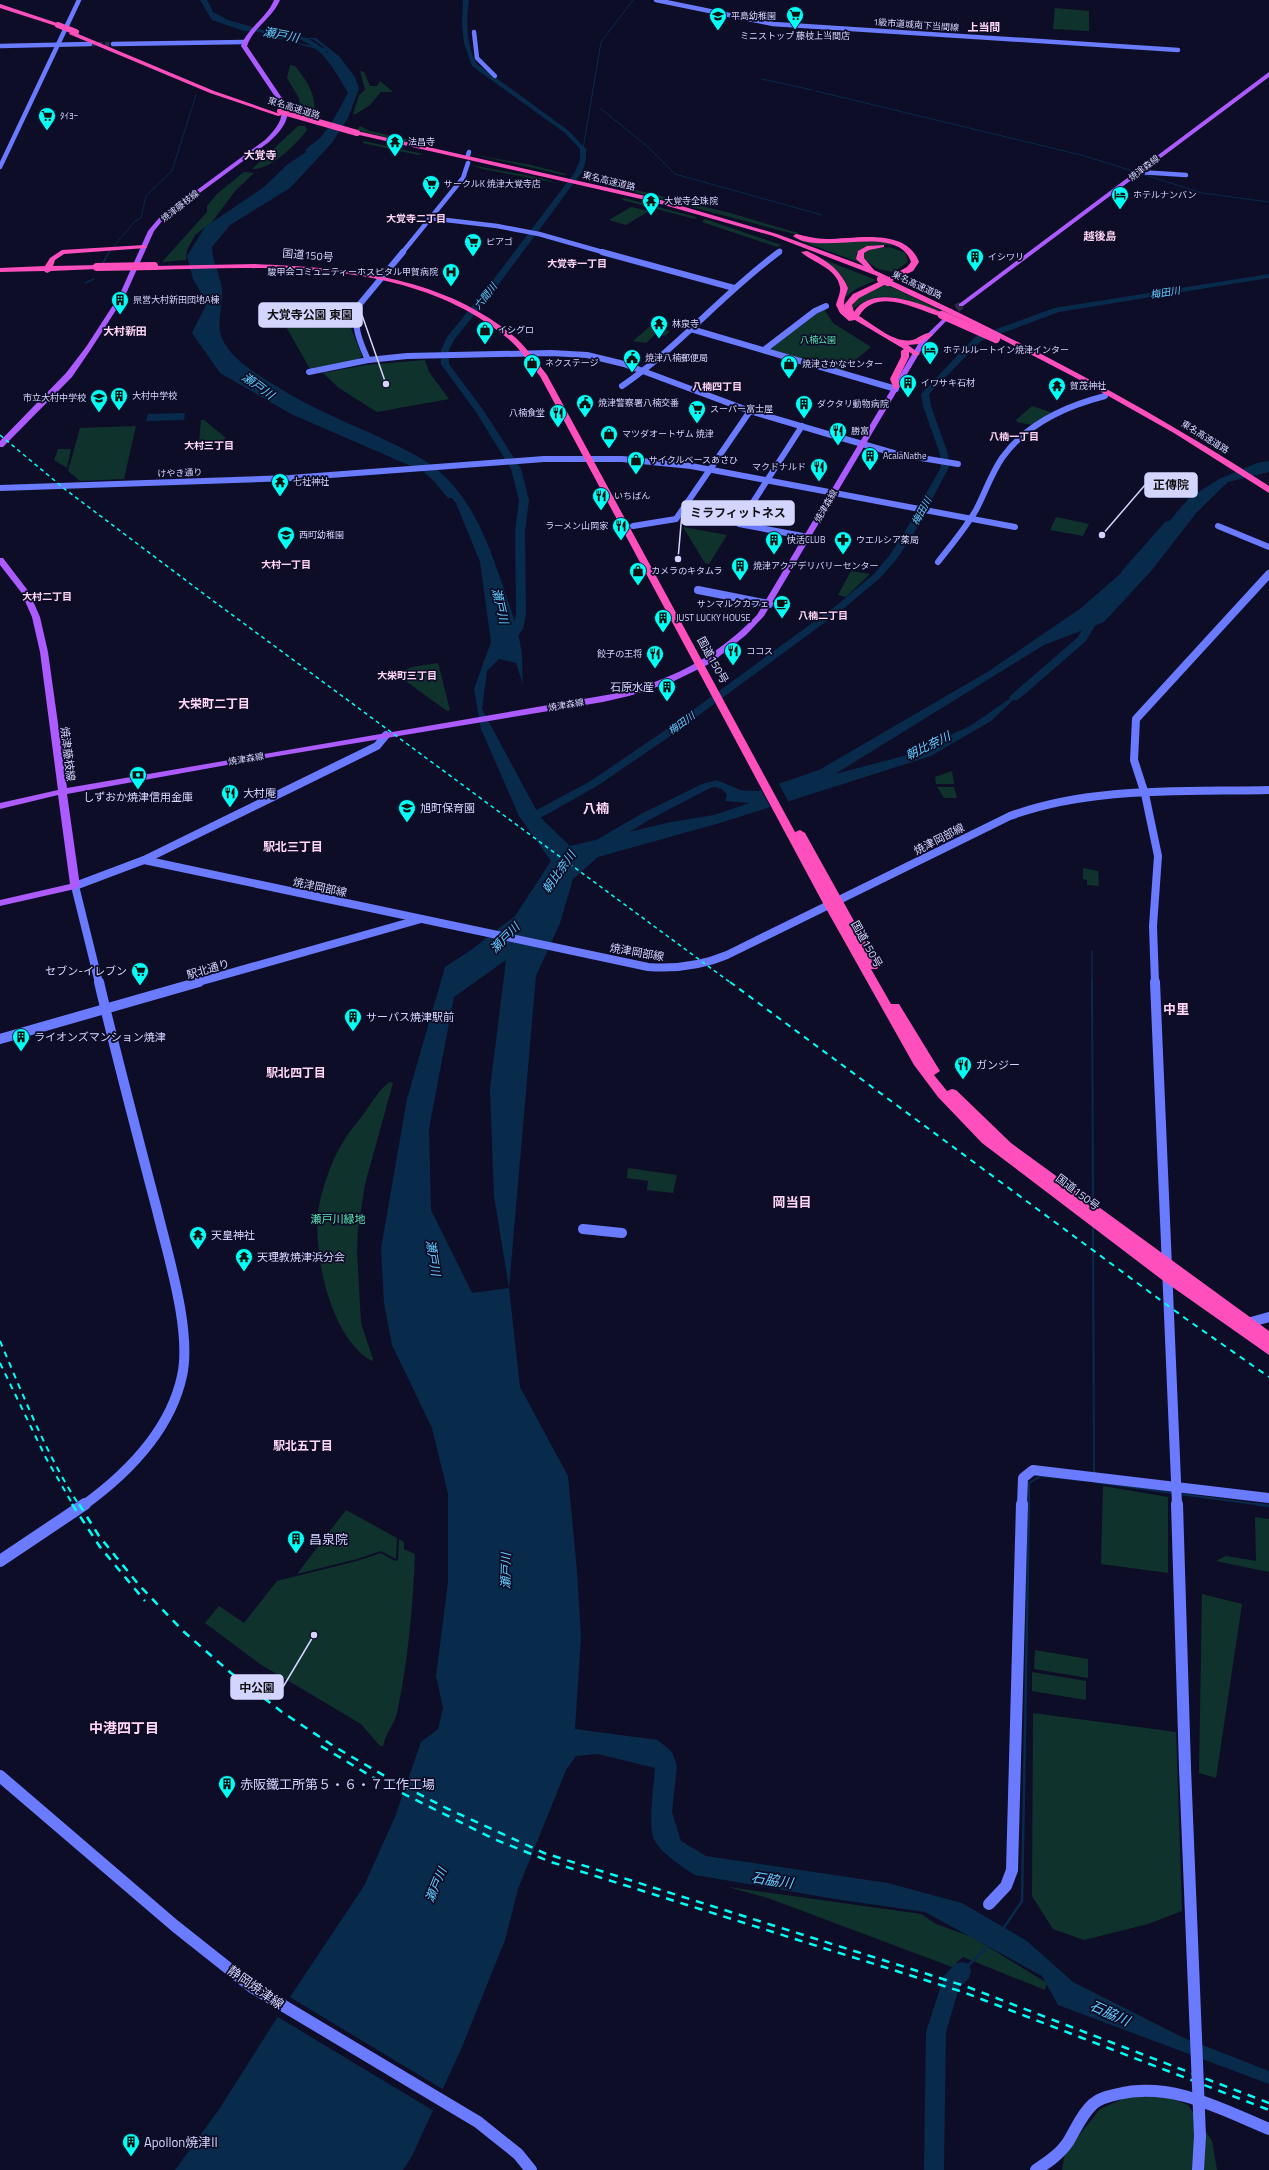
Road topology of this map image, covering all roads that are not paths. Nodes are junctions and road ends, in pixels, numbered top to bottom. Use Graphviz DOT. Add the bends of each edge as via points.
graph roads {
  1 [pos="79,0"];
  2 [pos="277,0"];
  3 [pos="656,0"];
  4 [pos="0,8"];
  5 [pos="474,32"];
  6 [pos="245,42"];
  7 [pos="58,44"];
  8 [pos="90,44"];
  9 [pos="113,44"];
  10 [pos="0,46"];
  11 [pos="1178,50"];
  12 [pos="1269,74"];
  13 [pos="495,76"];
  14 [pos="468,163"];
  15 [pos="0,167"];
  16 [pos="1137,173"];
  17 [pos="1186,175"];
  18 [pos="577,182"];
  19 [pos="694,210"];
  20 [pos="429,218"];
  21 [pos="782,242"];
  22 [pos="144,247"];
  23 [pos="780,251"];
  24 [pos="48,270"];
  25 [pos="0,272"];
  26 [pos="381,278"];
  27 [pos="887,280"];
  28 [pos="734,288"];
  29 [pos="961,305"];
  30 [pos="826,306"];
  31 [pos="945,315"];
  32 [pos="852,317"];
  33 [pos="691,329"];
  34 [pos="929,335"];
  35 [pos="1011,337"];
  36 [pos="898,344"];
  37 [pos="764,350"];
  38 [pos="905,351"];
  39 [pos="533,354"];
  40 [pos="916,354"];
  41 [pos="368,360"];
  42 [pos="646,371"];
  43 [pos="309,372"];
  44 [pos="622,386"];
  45 [pos="1101,387"];
  46 [pos="896,388"];
  47 [pos="1105,396"];
  48 [pos="750,410"];
  49 [pos="802,426"];
  50 [pos="862,444"];
  51 [pos="0,445"];
  52 [pos="591,458"];
  53 [pos="1227,459"];
  54 [pos="955,463"];
  55 [pos="710,470"];
  56 [pos="766,480"];
  57 [pos="1268,487"];
  58 [pos="0,488"];
  59 [pos="834,493"];
  60 [pos="971,519"];
  61 [pos="633,526"];
  62 [pos="1218,526"];
  63 [pos="1015,527"];
  64 [pos="808,537"];
  65 [pos="1269,547"];
  66 [pos="0,560"];
  67 [pos="938,562"];
  68 [pos="1269,574"];
  69 [pos="698,590"];
  70 [pos="769,604"];
  71 [pos="704,664"];
  72 [pos="386,735"];
  73 [pos="1269,790"];
  74 [pos="61,793"];
  75 [pos="1145,794"];
  76 [pos="0,806"];
  77 [pos="144,860"];
  78 [pos="75,886"];
  79 [pos="0,903"];
  80 [pos="833,903"];
  81 [pos="426,919"];
  82 [pos="105,1010"];
  83 [pos="0,1039"];
  84 [pos="583,1229"];
  85 [pos="622,1233"];
  86 [pos="1166,1262"];
  87 [pos="1166,1275"];
  88 [pos="1269,1317"];
  89 [pos="1242,1324"];
  90 [pos="1269,1338"];
  91 [pos="1269,1349"];
  92 [pos="1175,1487"];
  93 [pos="1269,1498"];
  94 [pos="0,1561"];
  95 [pos="0,1776"];
  96 [pos="989,1904"];
  97 [pos="1269,2129"];
  98 [pos="531,2170"];
  99 [pos="1036,2170"];
  100 [pos="1198,2170"];
  1 -- 7 [label="street"];
  2 -- 6 [label="main road" via="269,16"];
  3 -- 11 [label="street, 1級市道城南下当間線" via="766,23"];
  4 -- 18 [label="highway, 東名高速道路" via="73,32 266,110 356,134"];
  5 -- 13 [label="street" via="476,58"];
  6 -- 9 [label="street"];
  6 -- 22 [label="main road, 焼津藤枝線" via="244,46 248,53 284,106 280,127 267,141 161,219 151,231"];
  7 -- 8 [label="street"];
  7 -- 10 [label="street"];
  7 -- 15 [label="street"];
  12 -- 16 [label="main road, 焼津森線"];
  14 -- 20 [label="street" via="463,178"];
  16 -- 17 [label="street"];
  16 -- 29 [label="main road, 焼津森線"];
  18 -- 19 [label="highway, 東名高速道路"];
  18 -- 21 [label="highway, 東名高速道路" via="688,212"];
  19 -- 27 [label="highway, 東名高速道路" via="782,238"];
  19 -- 32 [label="highway" via="804,238 827,241 882,241 909,250 915,257 910,269 852,300 848,305"];
  20 -- 26 [label="street"];
  20 -- 28 [label="street" via="525,231"];
  21 -- 27 [label="highway, 東名高速道路"];
  21 -- 32 [label="highway" via="816,258 839,277 844,288 840,308"];
  22 -- 24 [label="highway" via="68,251 54,256"];
  22 -- 51 [label="main road, 焼津藤枝線" via="122,296 73,370"];
  23 -- 28 [label="street" via="764,261"];
  24 -- 25 [label="highway, 国道150号"];
  24 -- 26 [label="highway, 国道150号, bridge" via="273,264 328,268"];
  26 -- 39 [label="highway, 国道150号" via="434,294 481,313"];
  26 -- 41 [label="street" via="363,300 355,315 355,325"];
  27 -- 32 [label="highway" via="862,262 859,255 862,250 879,246 898,248 909,254 911,262 899,274 850,297 845,308"];
  27 -- 35 [label="highway, 東名高速道路"];
  27 -- 35 [label="highway, 東名高速道路" via="997,326"];
  28 -- 33 [label="street"];
  30 -- 37 [label="street" via="815,311"];
  31 -- 32 [label="highway" via="906,303 879,300 864,304"];
  31 -- 34 [label="main road, 焼津森線"];
  31 -- 45 [label="highway, bridge"];
  32 -- 36 [label="highway"];
  32 -- 38 [label="highway"];
  33 -- 37 [label="street"];
  33 -- 42 [label="street"];
  34 -- 36 [label="highway" via="916,342"];
  34 -- 40 [label="main road, 焼津森線"];
  35 -- 45 [label="highway, 東名高速道路"];
  35 -- 53 [label="highway, 東名高速道路" via="1103,382"];
  36 -- 40 [label="highway"];
  37 -- 46 [label="street"];
  38 -- 40 [label="highway"];
  38 -- 46 [label="highway" via="905,357 894,379"];
  39 -- 41 [label="street" via="436,355"];
  39 -- 42 [label="street" via="595,356"];
  39 -- 52 [label="highway, 国道150号"];
  40 -- 46 [label="main road, 焼津森線"];
  41 -- 43 [label="street"];
  42 -- 44 [label="street"];
  42 -- 48 [label="street"];
  45 -- 53 [label="highway, 東名高速道路"];
  46 -- 50 [label="main road, 焼津森線"];
  47 -- 60 [label="street" via="1080,404 1038,425 1010,447 999,463"];
  48 -- 49 [label="street"];
  48 -- 55 [label="street"];
  49 -- 50 [label="street"];
  49 -- 56 [label="street"];
  50 -- 54 [label="street" via="897,454"];
  50 -- 59 [label="main road, 焼津森線"];
  52 -- 55 [label="street, けやき通り" via="648,460"];
  52 -- 58 [label="street, けやき通り" via="526,460 290,478"];
  52 -- 61 [label="highway, 国道150号"];
  52 -- 71 [label="highway, 国道150号"];
  53 -- 57 [label="highway, 東名高速道路"];
  55 -- 56 [label="street, けやき通り"];
  55 -- 61 [label="street" via="676,519"];
  56 -- 59 [label="street, けやき通り"];
  56 -- 64 [label="street" via="739,524"];
  59 -- 60 [label="street, けやき通り"];
  59 -- 64 [label="main road, 焼津森線"];
  60 -- 63 [label="street, けやき通り"];
  60 -- 67 [label="street"];
  61 -- 71 [label="highway, 国道150号"];
  62 -- 65 [label="street"];
  64 -- 70 [label="main road, 焼津森線"];
  66 -- 74 [label="main road, 焼津藤枝線" via="25,592 36,617 44,652"];
  68 -- 75 [label="street" via="1136,719 1134,760"];
  69 -- 70 [label="street"];
  70 -- 71 [label="main road, 焼津森線" via="742,636"];
  71 -- 72 [label="main road, 焼津森線" via="673,680 642,690"];
  71 -- 80 [label="highway, 国道150号"];
  72 -- 74 [label="main road, 焼津森線"];
  72 -- 77 [label="street" via="378,746"];
  73 -- 75 [label="street, 焼津岡部線"];
  74 -- 76 [label="main road, 焼津森線"];
  74 -- 78 [label="main road, 焼津藤枝線"];
  75 -- 80 [label="street, 焼津岡部線" via="1090,796 1018,812"];
  75 -- 86 [label="street" via="1158,856 1153,926"];
  77 -- 78 [label="street"];
  77 -- 81 [label="street, 焼津岡部線"];
  78 -- 79 [label="main road"];
  78 -- 82 [label="street"];
  80 -- 81 [label="street, 焼津岡部線" via="727,955 699,965 677,968 660,968 596,956"];
  80 -- 86 [label="highway, 国道150号" via="912,1036 953,1094 1007,1146"];
  80 -- 87 [label="highway, 国道150号" via="918,1062 960,1115 992,1144"];
  81 -- 82 [label="street, 駅北通り"];
  82 -- 83 [label="street, 駅北通り"];
  82 -- 94 [label="street" via="167,1250 184,1335 183,1368 169,1412 133,1464 88,1502"];
  84 -- 85 [label="street"];
  86 -- 87 [label="street"];
  86 -- 89 [label="highway, 国道150号"];
  87 -- 89 [label="highway, 国道150号"];
  87 -- 92 [label="street"];
  88 -- 89 [label="street"];
  89 -- 90 [label="highway, 国道150号"];
  89 -- 91 [label="highway, 国道150号"];
  92 -- 93 [label="street"];
  92 -- 96 [label="street" via="1042,1470 1034,1470 1023,1478 1012,1870 1006,1886"];
  92 -- 100 [label="street, bridge" via="1200,2136"];
  95 -- 98 [label="street, 静岡焼津線" via="175,1926 260,1992 487,2128 518,2154"];
  97 -- 99 [label="street" via="1194,2099 1164,2090 1130,2089 1094,2102 1059,2154"];
}
